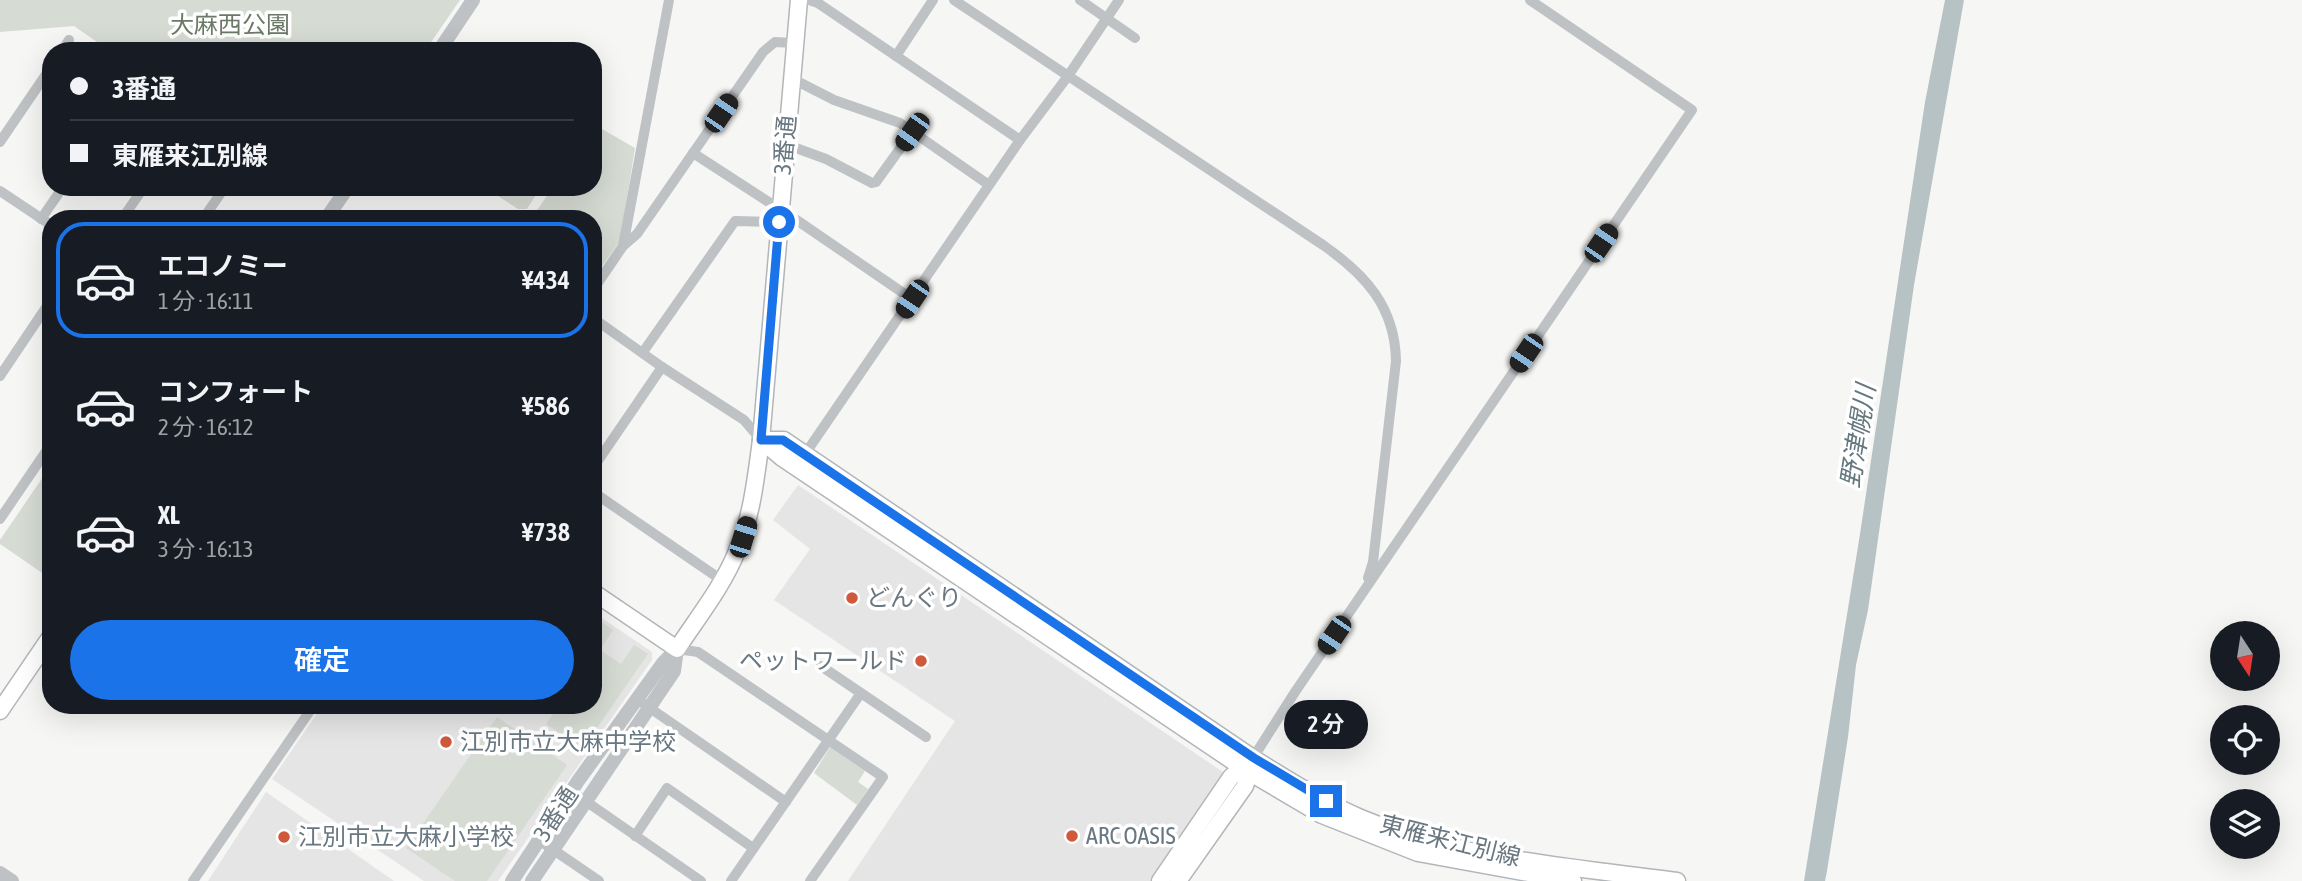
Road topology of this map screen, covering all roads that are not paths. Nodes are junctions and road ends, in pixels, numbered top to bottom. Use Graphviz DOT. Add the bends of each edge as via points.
graph roads {
  1 [pos="473,0"];
  2 [pos="669,0"];
  3 [pos="799,0"];
  4 [pos="809,0"];
  5 [pos="933,0"];
  6 [pos="954,0"];
  7 [pos="1080,0"];
  8 [pos="1119,0"];
  9 [pos="1530,0"];
  10 [pos="1107,18"];
  11 [pos="1135,38"];
  12 [pos="445,42"];
  13 [pos="794,43"];
  14 [pos="896,56"];
  15 [pos="1068,76"];
  16 [pos="791,78"];
  17 [pos="42,80"];
  18 [pos="912,132"];
  19 [pos="1020,140"];
  20 [pos="0,142"];
  21 [pos="785,144"];
  22 [pos="693,153"];
  23 [pos="989,186"];
  24 [pos="1,194"];
  25 [pos="779,216"];
  26 [pos="42,220"];
  27 [pos="624,246"];
  28 [pos="602,277"];
  29 [pos="912,299"];
  30 [pos="42,313"];
  31 [pos="602,324"];
  32 [pos="643,352"];
  33 [pos="662,367"];
  34 [pos="0,376"];
  35 [pos="761,440"];
  36 [pos="805,454"];
  37 [pos="602,455"];
  38 [pos="42,457"];
  39 [pos="602,498"];
  40 [pos="0,519"];
  41 [pos="723,580"];
  42 [pos="1360,596"];
  43 [pos="602,598"];
  44 [pos="677,649"];
  45 [pos="42,662"];
  46 [pos="821,666"];
  47 [pos="861,693"];
  48 [pos="643,704"];
  49 [pos="0,711"];
  50 [pos="308,714"];
  51 [pos="926,737"];
  52 [pos="829,740"];
  53 [pos="1248,766"];
  54 [pos="571,791"];
  55 [pos="585,801"];
  56 [pos="786,802"];
  57 [pos="635,836"];
  58 [pos="539,840"];
  59 [pos="753,848"];
  60 [pos="553,849"];
  61 [pos="0,873"];
  62 [pos="12,881"];
  63 [pos="193,881"];
  64 [pos="512,881"];
  65 [pos="532,881"];
  66 [pos="599,881"];
  67 [pos="701,881"];
  68 [pos="731,881"];
  69 [pos="810,881"];
  70 [pos="1160,881"];
  71 [pos="1178,881"];
  72 [pos="1573,881"];
  73 [pos="1677,881"];
  1 -- 12 [label="street"];
  2 -- 27 [label="street"];
  3 -- 13 [label="main road, 3番通"];
  4 -- 14 [label="street"];
  5 -- 14 [label="street"];
  6 -- 15 [label="street"];
  7 -- 10 [label="street"];
  8 -- 10 [label="street"];
  9 -- 42 [label="street" via="1692,110"];
  10 -- 11 [label="street"];
  10 -- 15 [label="street"];
  13 -- 16 [label="main road, 3番通"];
  13 -- 22 [label="street" via="775,42 763,52"];
  14 -- 19 [label="street"];
  15 -- 19 [label="street"];
  15 -- 42 [label="street" via="1346,261 1381,303 1396,361 1373,562"];
  16 -- 18 [label="street"];
  16 -- 21 [label="main road, 3番通"];
  17 -- 20 [label="street"];
  18 -- 21 [label="street" via="872,183"];
  18 -- 23 [label="street"];
  19 -- 23 [label="street"];
  21 -- 25 [label="main road, 3番通"];
  22 -- 25 [label="street"];
  22 -- 27 [label="street"];
  23 -- 29 [label="street"];
  24 -- 26 [label="street"];
  25 -- 29 [label="street"];
  25 -- 32 [label="street" via="735,221"];
  25 -- 35 [label="main road, 3番通"];
  27 -- 28 [label="street"];
  29 -- 36 [label="street"];
  30 -- 34 [label="street"];
  31 -- 32 [label="street"];
  32 -- 33 [label="street"];
  33 -- 35 [label="street" via="744,420"];
  33 -- 37 [label="street"];
  35 -- 36 [label="main road, 東雁来江別線" via="783,440"];
  35 -- 41 [label="main road, 3番通" via="748,520"];
  35 -- 53 [label="main road, 東雁来江別線"];
  36 -- 53 [label="main road, 東雁来江別線"];
  38 -- 40 [label="street"];
  39 -- 41 [label="street"];
  41 -- 44 [label="main road, 3番通"];
  42 -- 53 [label="street"];
  43 -- 44 [label="main road"];
  44 -- 48 [label="street, 3番通" via="674,671"];
  44 -- 52 [label="street" via="698,652"];
  45 -- 49 [label="main road"];
  46 -- 47 [label="street"];
  47 -- 51 [label="street"];
  47 -- 52 [label="street"];
  48 -- 54 [label="street, 3番通"];
  48 -- 55 [label="street, 3番通"];
  48 -- 56 [label="street"];
  50 -- 63 [label="street"];
  52 -- 56 [label="street"];
  52 -- 69 [label="street" via="883,777"];
  53 -- 70 [label="main road" via="1231,777"];
  53 -- 71 [label="main road" via="1245,786"];
  53 -- 72 [label="main road, 東雁来江別線" via="1322,815 1393,845"];
  53 -- 73 [label="main road, 東雁来江別線" via="1287,779 1361,818 1423,839"];
  54 -- 55 [label="street"];
  54 -- 58 [label="street, 3番通"];
  55 -- 57 [label="street"];
  55 -- 60 [label="street, 3番通"];
  56 -- 59 [label="street"];
  57 -- 59 [label="street" via="667,788"];
  57 -- 67 [label="street"];
  58 -- 60 [label="street"];
  58 -- 64 [label="street, 3番通"];
  59 -- 68 [label="street"];
  60 -- 65 [label="street, 3番通"];
  60 -- 66 [label="street"];
  61 -- 62 [label="street"];
}
